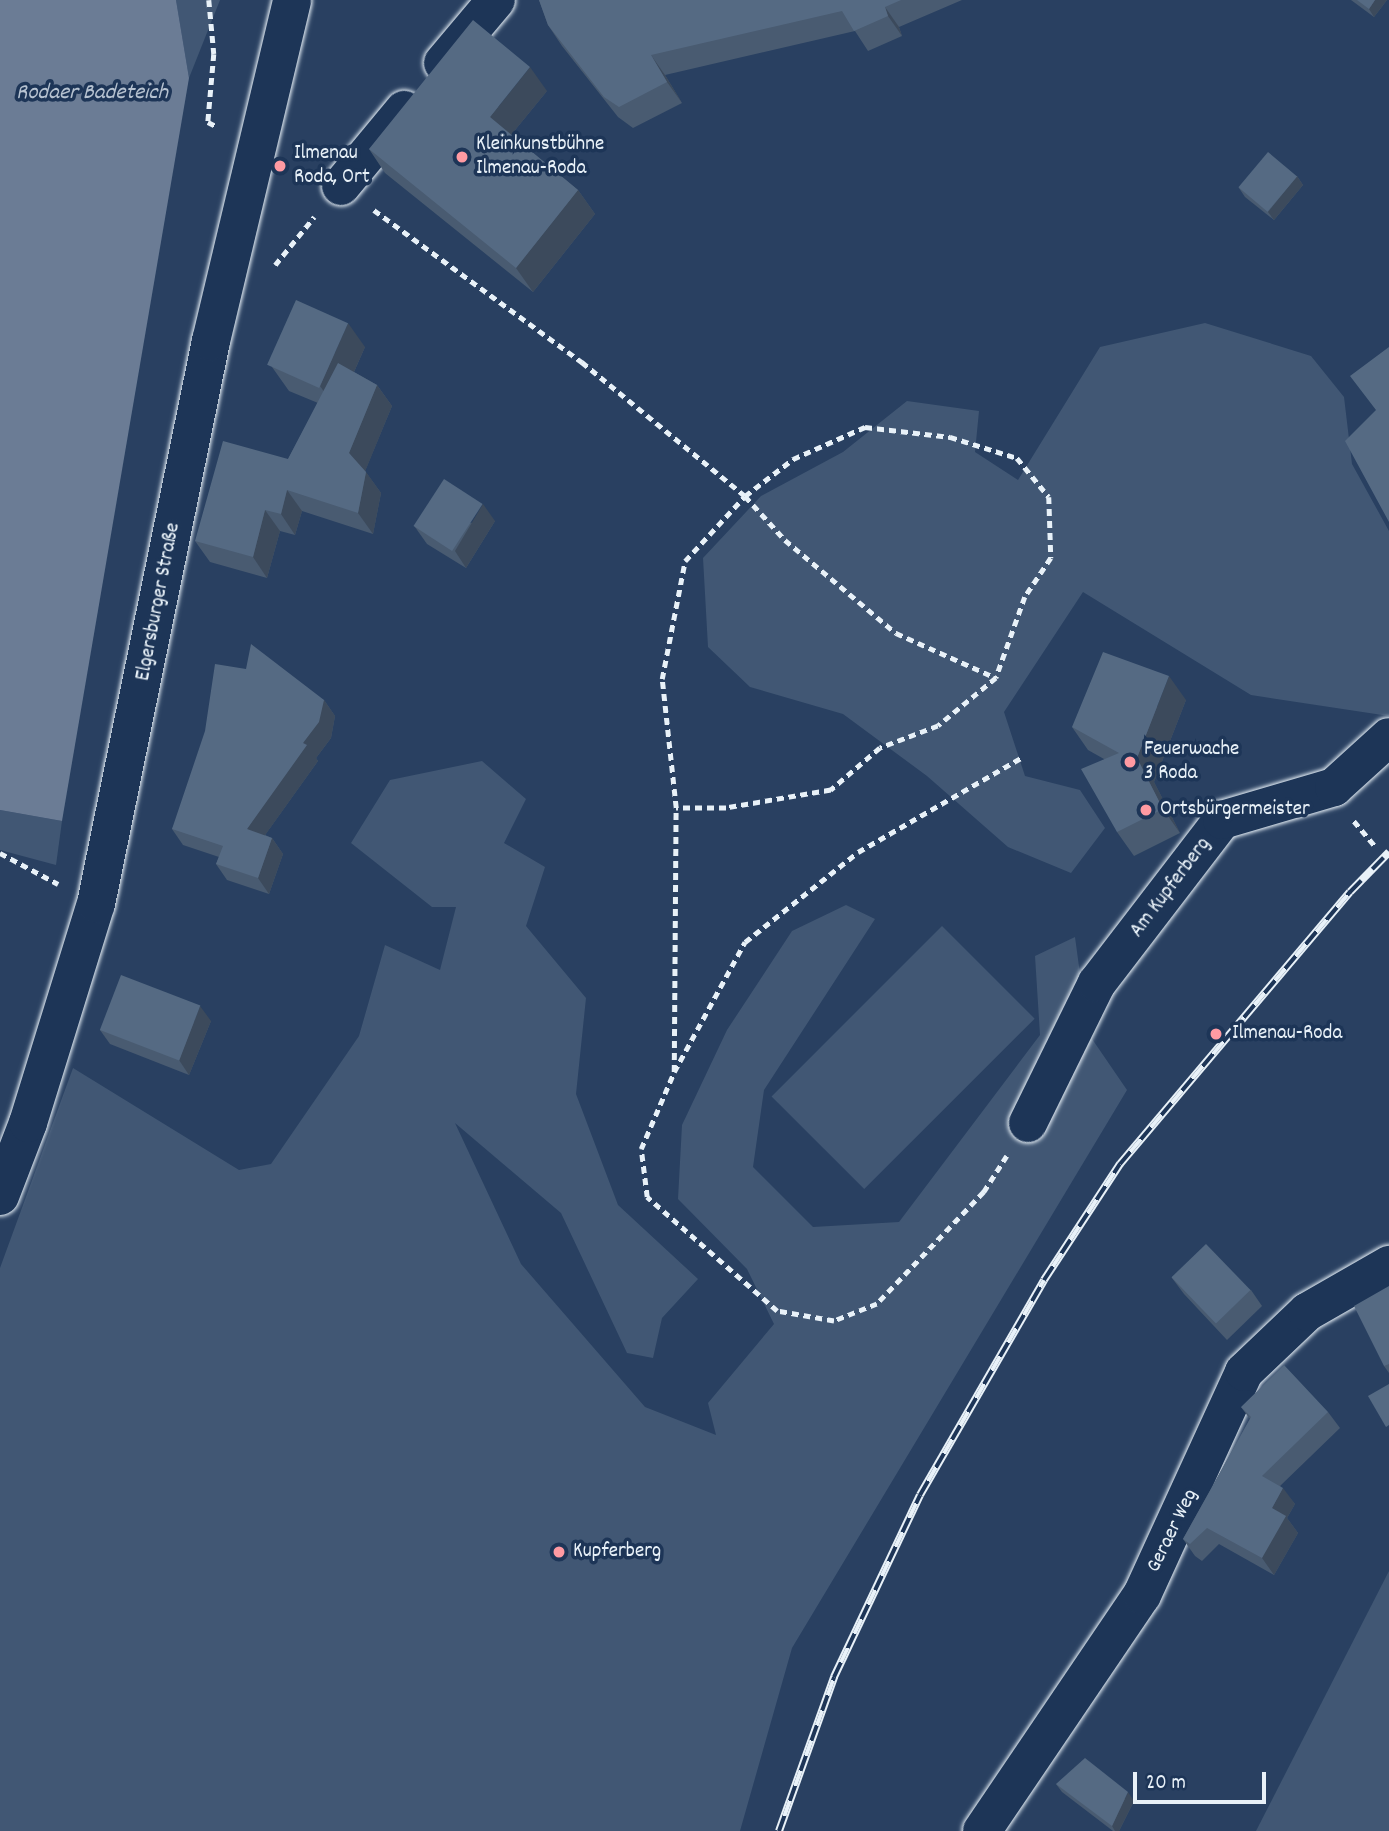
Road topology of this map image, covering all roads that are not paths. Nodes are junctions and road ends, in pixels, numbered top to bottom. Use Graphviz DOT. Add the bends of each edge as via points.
graph roads {
  1 [pos="292,0"];
  2 [pos="496,0"];
  3 [pos="341,186"];
  4 [pos="1389,737"];
  5 [pos="1028,1123"];
  6 [pos="0,1196"];
  7 [pos="1389,1265"];
  8 [pos="982,1831"];
  1 -- 6 [label="street, Elgersburger Straße" via="211,341 96,904 28,1123"];
  2 -- 3 [label="street"];
  4 -- 5 [label="street, Am Kupferberg" via="1334,787 1222,820 1097,983"];
  7 -- 8 [label="street, Geraer Weg" via="1307,1312 1244,1372 1142,1595"];
}
